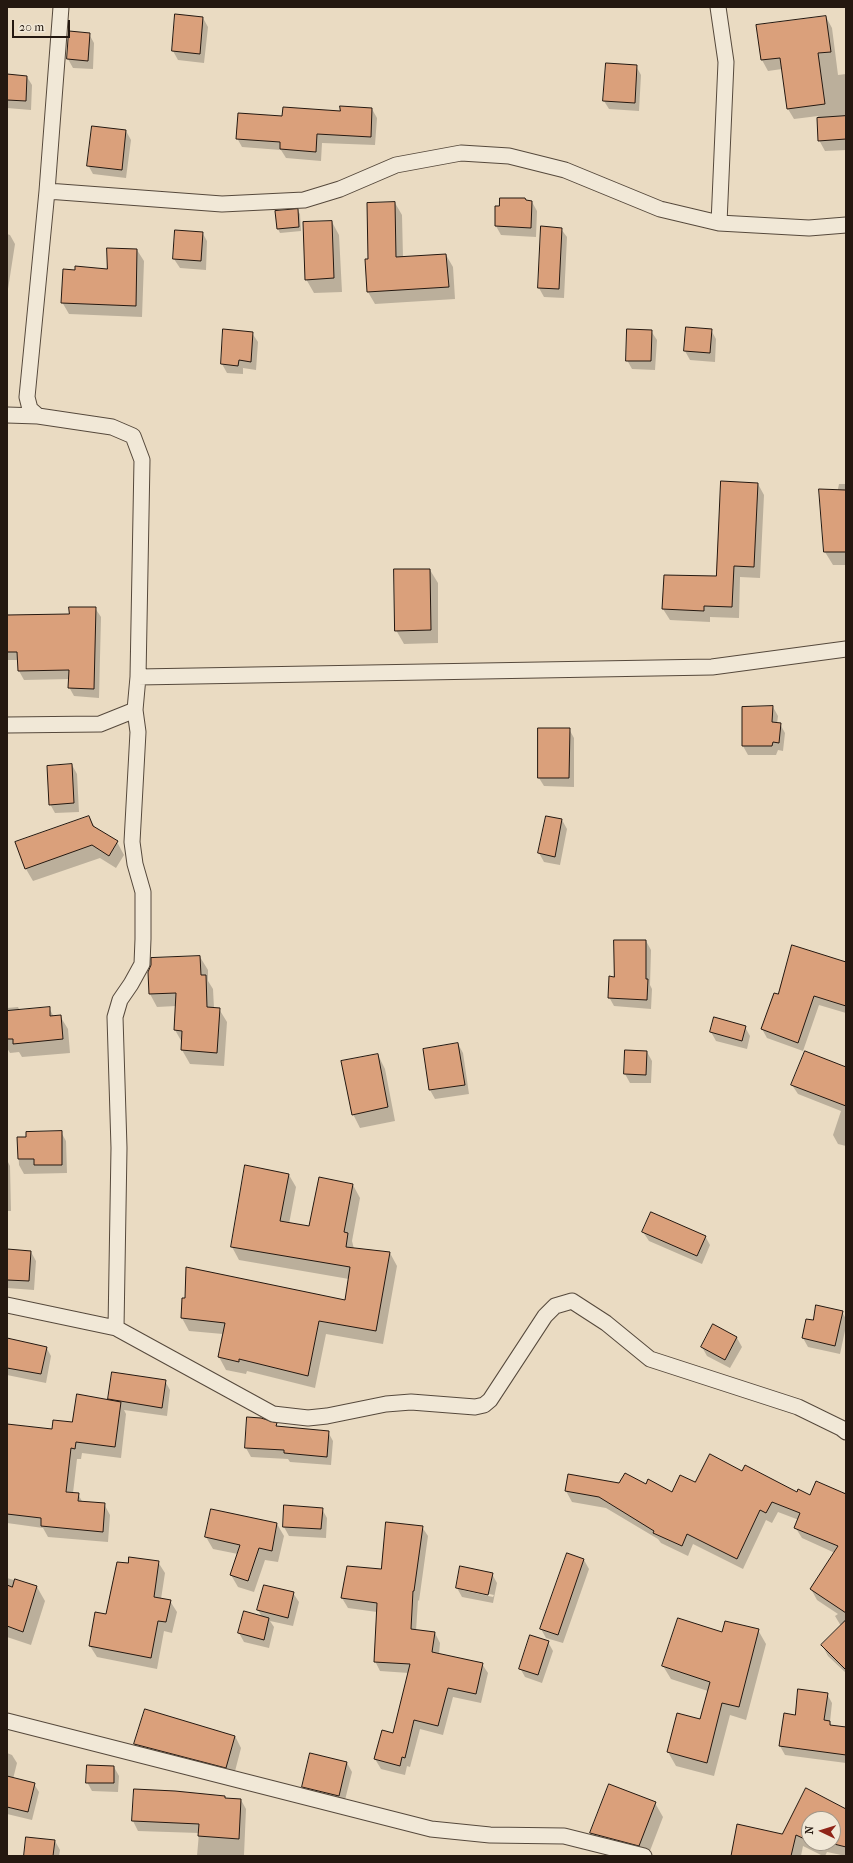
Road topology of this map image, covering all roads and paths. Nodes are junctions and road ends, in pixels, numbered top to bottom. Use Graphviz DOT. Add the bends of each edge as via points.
graph roads {
  1 [pos="61,7"];
  2 [pos="718,7"];
  3 [pos="48,191"];
  4 [pos="719,223"];
  5 [pos="846,224"];
  6 [pos="7,415"];
  7 [pos="38,416"];
  8 [pos="846,649"];
  9 [pos="138,677"];
  10 [pos="134,710"];
  11 [pos="7,725"];
  12 [pos="7,1305"];
  13 [pos="116,1328"];
  14 [pos="846,1432"];
  15 [pos="7,1721"];
  16 [pos="644,1856"];
  1 -- 3 [label="street"];
  2 -- 4 [label="street" via="726,62"];
  3 -- 4 [label="street" via="222,204 304,200 340,189 396,165 461,152 509,156 565,170 660,208"];
  3 -- 7 [label="street" via="27,397 30,409"];
  4 -- 5 [label="street" via="809,228"];
  6 -- 7 [label="street"];
  7 -- 9 [label="street" via="112,427 133,436 142,460"];
  8 -- 9 [label="street" via="712,667"];
  9 -- 10 [label="street"];
  10 -- 11 [label="street" via="100,724"];
  10 -- 13 [label="street" via="138,732 132,842 143,892 144,939 142,964 120,1000 115,1017 119,1148"];
  12 -- 13 [label="street"];
  13 -- 14 [label="street" via="273,1414 308,1418 411,1402 458,1407 484,1405 490,1400 545,1316 555,1306 572,1301 606,1323 650,1359 798,1407"];
  15 -- 16 [label="street" via="431,1829 490,1835 564,1836"];
}
